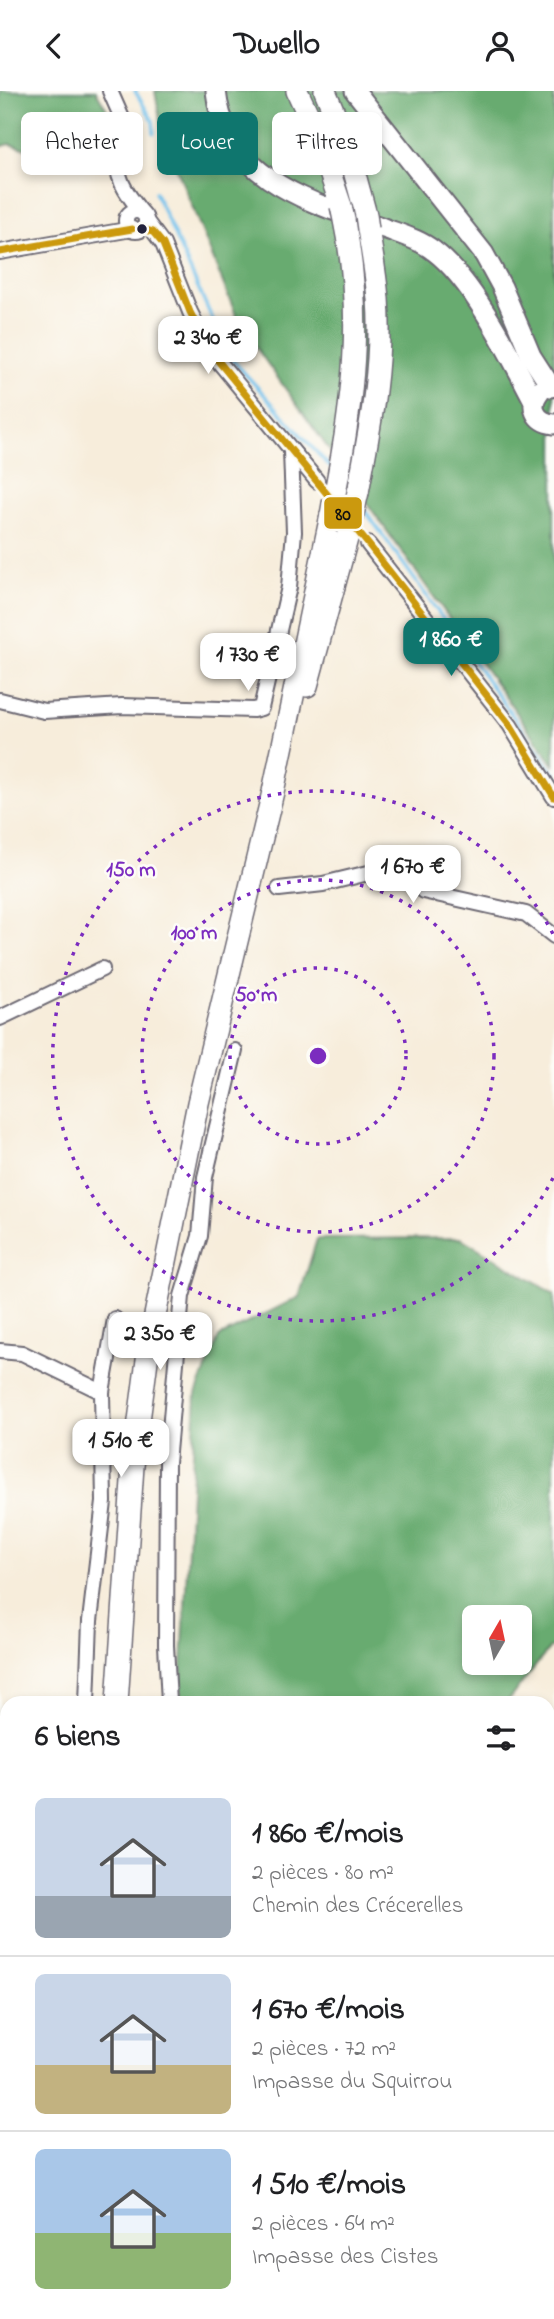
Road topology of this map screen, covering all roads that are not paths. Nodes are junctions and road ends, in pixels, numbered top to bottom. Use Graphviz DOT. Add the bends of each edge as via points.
graph roads {
  1 [pos="110,91"];
  2 [pos="216,91"];
  3 [pos="296,91"];
  4 [pos="325,91"];
  5 [pos="355,91"];
  6 [pos="119,112"];
  7 [pos="118,175"];
  8 [pos="136,224"];
  9 [pos="0,252"];
  10 [pos="552,387"];
  11 [pos="534,401"];
  12 [pos="554,424"];
  13 [pos="291,451"];
  14 [pos="317,481"];
  15 [pos="368,544"];
  16 [pos="0,700"];
  17 [pos="273,792"];
  18 [pos="554,797"];
  19 [pos="279,889"];
  20 [pos="554,936"];
  21 [pos="102,969"];
  22 [pos="0,1018"];
  23 [pos="235,1051"];
  24 [pos="115,1319"];
  25 [pos="0,1351"];
  26 [pos="102,1392"];
  27 [pos="124,1604"];
  28 [pos="87,1696"];
  29 [pos="117,1696"];
  30 [pos="127,1696"];
  31 [pos="169,1696"];
  1 -- 6 [label="street"];
  2 -- 11 [label="main road" via="233,143 264,177 318,205 414,240 444,258 464,282"];
  3 -- 17 [label="main road, bridge" via="317,134 342,213 354,279 354,382 340,471"];
  4 -- 17 [label="main road, bridge" via="345,138 367,222 379,335 358,492 300,712"];
  5 -- 10 [label="main road" via="484,254 531,356"];
  7 -- 8 [label="street"];
  8 -- 9 [label="street"];
  8 -- 13 [label="street" via="163,244 210,351"];
  10 -- 11 [label="main road" via="540,391"];
  11 -- 12 [label="main road" via="538,417"];
  13 -- 14 [label="street"];
  13 -- 16 [label="street" via="294,532 289,587 261,708 122,706 44,711"];
  15 -- 18 [label="street" via="510,725"];
  17 -- 27 [label="main road" via="203,1078 160,1283 136,1438"];
  19 -- 20 [label="street" via="389,868 402,871 423,891 526,914"];
  21 -- 22 [label="street"];
  23 -- 31 [label="street" via="205,1177 200,1236 182,1296 167,1463"];
  24 -- 26 [label="street"];
  25 -- 26 [label="street" via="22,1353"];
  26 -- 28 [label="street" via="104,1502 90,1621"];
  27 -- 29 [label="main road"];
  27 -- 30 [label="main road"];
}
